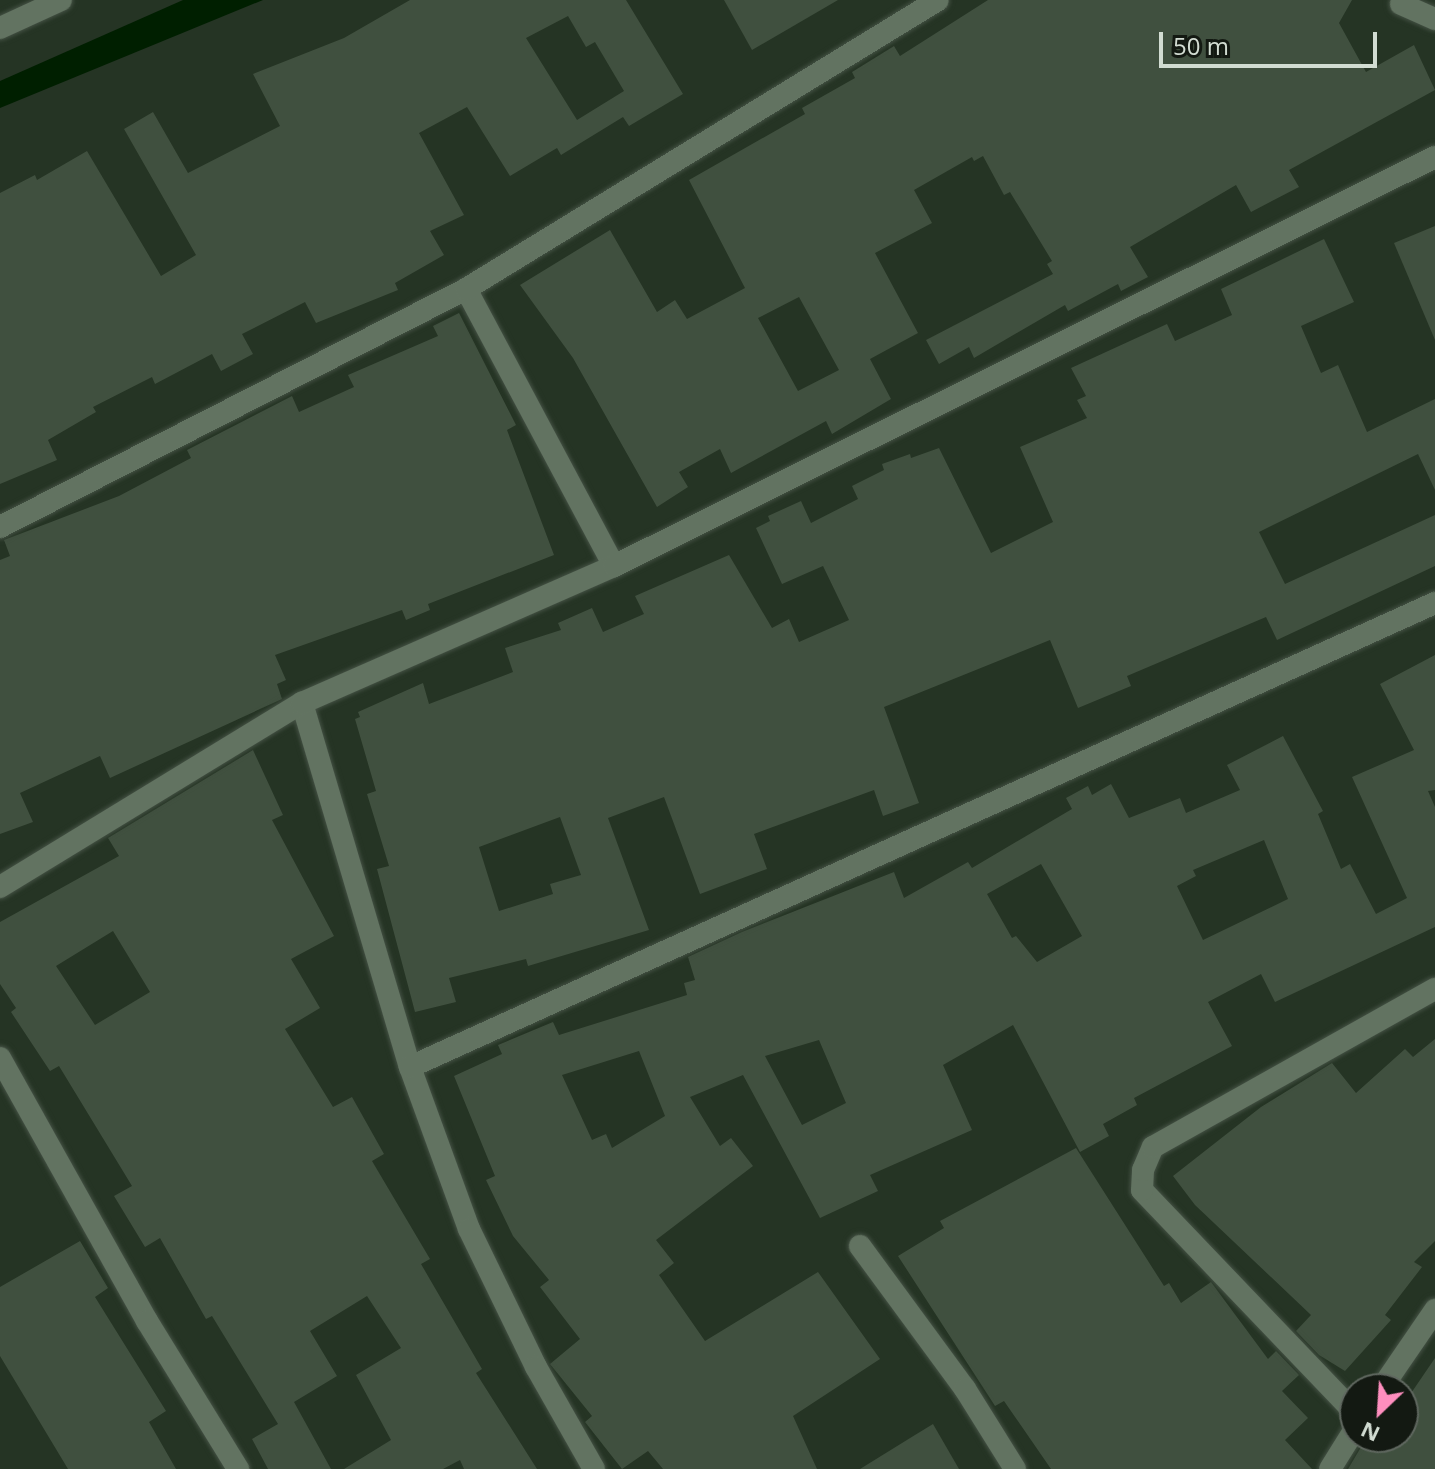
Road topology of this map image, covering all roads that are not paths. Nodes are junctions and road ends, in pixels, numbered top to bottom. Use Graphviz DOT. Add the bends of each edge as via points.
graph roads {
  1 [pos="61,0"];
  2 [pos="938,0"];
  3 [pos="1401,4"];
  4 [pos="1435,19"];
  5 [pos="0,28"];
  6 [pos="1435,157"];
  7 [pos="466,289"];
  8 [pos="0,527"];
  9 [pos="614,566"];
  10 [pos="1435,603"];
  11 [pos="302,703"];
  12 [pos="0,887"];
  13 [pos="1435,989"];
  14 [pos="0,1058"];
  15 [pos="410,1067"];
  16 [pos="860,1246"];
  17 [pos="1435,1310"];
  18 [pos="1392,1373"];
  19 [pos="1339,1396"];
  20 [pos="238,1469"];
  21 [pos="594,1469"];
  22 [pos="1015,1469"];
  1 -- 5 [label="street"];
  2 -- 7 [label="street"];
  3 -- 4 [label="street"];
  6 -- 9 [label="street"];
  7 -- 8 [label="street"];
  7 -- 9 [label="street"];
  9 -- 11 [label="street"];
  10 -- 15 [label="street"];
  11 -- 12 [label="street"];
  11 -- 15 [label="street"];
  13 -- 19 [label="street" via="1153,1147 1143,1170 1142,1190"];
  14 -- 20 [label="street" via="147,1321"];
  15 -- 21 [label="street" via="469,1229 536,1367"];
  16 -- 22 [label="street" via="965,1389"];
  17 -- 18 [label="street"];
}
